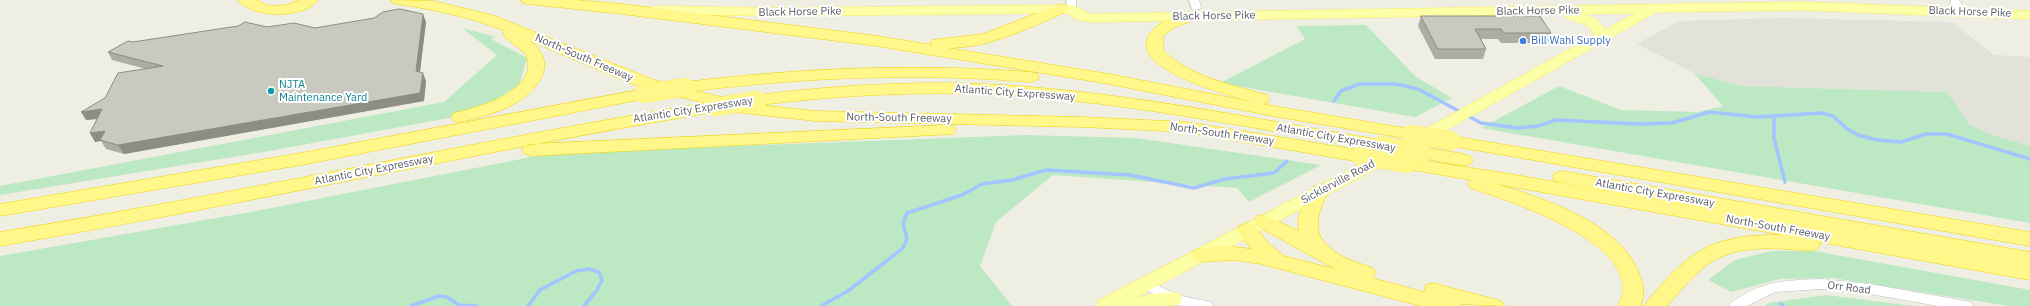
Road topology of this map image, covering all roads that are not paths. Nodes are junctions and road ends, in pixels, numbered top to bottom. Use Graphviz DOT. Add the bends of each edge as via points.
graph roads {
  1 [pos="245,0"];
  2 [pos="311,0"];
  3 [pos="398,0"];
  4 [pos="534,0"];
  5 [pos="1561,0"];
  6 [pos="1674,0"];
  7 [pos="1862,0"];
  8 [pos="1068,6"];
  9 [pos="2030,6"];
  10 [pos="1959,7"];
  11 [pos="1193,8"];
  12 [pos="622,9"];
  13 [pos="1383,9"];
  14 [pos="1653,9"];
  15 [pos="1551,10"];
  16 [pos="2030,15"];
  17 [pos="487,18"];
  18 [pos="817,34"];
  19 [pos="1600,40"];
  20 [pos="1278,112"];
  21 [pos="1083,122"];
  22 [pos="1410,134"];
  23 [pos="1407,164"];
  24 [pos="364,172"];
  25 [pos="1320,191"];
  26 [pos="43,203"];
  27 [pos="0,210"];
  28 [pos="1256,226"];
  29 [pos="0,239"];
  30 [pos="2030,239"];
  31 [pos="1319,252"];
  32 [pos="1201,255"];
  33 [pos="2030,259"];
  34 [pos="1282,262"];
  35 [pos="2030,273"];
  36 [pos="2030,280"];
  37 [pos="1146,284"];
  38 [pos="1173,299"];
  39 [pos="1106,305"];
  40 [pos="1206,306"];
  41 [pos="1450,306"];
  42 [pos="1494,306"];
  43 [pos="1628,306"];
  44 [pos="1655,306"];
  45 [pos="1736,306"];
  46 [pos="1966,306"];
  1 -- 2 [label="highway" via="258,8 271,11 294,9"];
  3 -- 17 [label="highway, North-South Freeway" via="433,5"];
  4 -- 12 [label="highway, Black Horse Pike"];
  5 -- 13 [label="main road, Black Horse Pike"];
  6 -- 14 [label="main road, Sicklerville Road"];
  7 -- 10 [label="main road, Black Horse Pike"];
  8 -- 11 [label="main road, Black Horse Pike" via="1081,16 1090,18"];
  8 -- 12 [label="main road, Black Horse Pike" via="769,12"];
  8 -- 18 [label="highway" via="995,36 951,44"];
  9 -- 10 [label="main road, Black Horse Pike"];
  10 -- 14 [label="main road, Black Horse Pike" via="1801,6"];
  10 -- 16 [label="main road, Black Horse Pike"];
  11 -- 13 [label="main road, Black Horse Pike" via="1240,11"];
  11 -- 22 [label="highway" via="1156,34 1154,47 1171,65 1200,80 1272,102"];
  12 -- 18 [label="highway"];
  13 -- 15 [label="main road, Black Horse Pike"];
  14 -- 15 [label="main road, Black Horse Pike"];
  14 -- 19 [label="main road, Sicklerville Road"];
  15 -- 19 [label="main road" via="1591,22 1599,30"];
  17 -- 21 [label="highway, North-South Freeway" via="648,84 743,108 815,116"];
  17 -- 26 [label="highway" via="534,52 536,61 536,71 532,79 514,96 497,106 443,121"];
  18 -- 20 [label="highway" via="1110,79"];
  19 -- 25 [label="main road, Sicklerville Road"];
  20 -- 22 [label="highway"];
  20 -- 26 [label="highway, Atlantic City Expressway, bridge" via="1064,81 961,73 810,74 643,94 309,157"];
  21 -- 23 [label="highway, North-South Freeway, bridge" via="1186,127"];
  21 -- 24 [label="highway" via="550,148"];
  22 -- 30 [label="highway, bridge"];
  23 -- 35 [label="highway, North-South Freeway"];
  23 -- 43 [label="highway" via="1529,201 1579,224 1601,238 1619,254 1631,272 1634,289"];
  24 -- 29 [label="highway, Atlantic City Expressway" via="184,208"];
  24 -- 33 [label="highway, Atlantic City Expressway, bridge" via="637,119 795,95 952,88 1037,92 1114,101 1381,145"];
  25 -- 28 [label="main road, Sicklerville Road"];
  25 -- 31 [label="highway" via="1307,219 1309,234"];
  26 -- 27 [label="highway, Atlantic City Expressway"];
  28 -- 31 [label="highway" via="1294,236"];
  28 -- 32 [label="main road, Sicklerville Road"];
  28 -- 34 [label="highway" via="1262,249"];
  31 -- 42 [label="highway" via="1357,271"];
  32 -- 34 [label="highway" via="1248,254"];
  32 -- 37 [label="main road, Sicklerville Road"];
  34 -- 41 [label="highway"];
  36 -- 44 [label="highway" via="1809,244 1747,243 1703,258"];
  37 -- 38 [label="street"];
  37 -- 39 [label="main road, Sicklerville Road"];
  38 -- 39 [label="main road" via="1151,300 1137,305"];
  38 -- 40 [label="street"];
  45 -- 46 [label="street, Orr Road" via="1773,287 1818,284 1852,287"];
}
